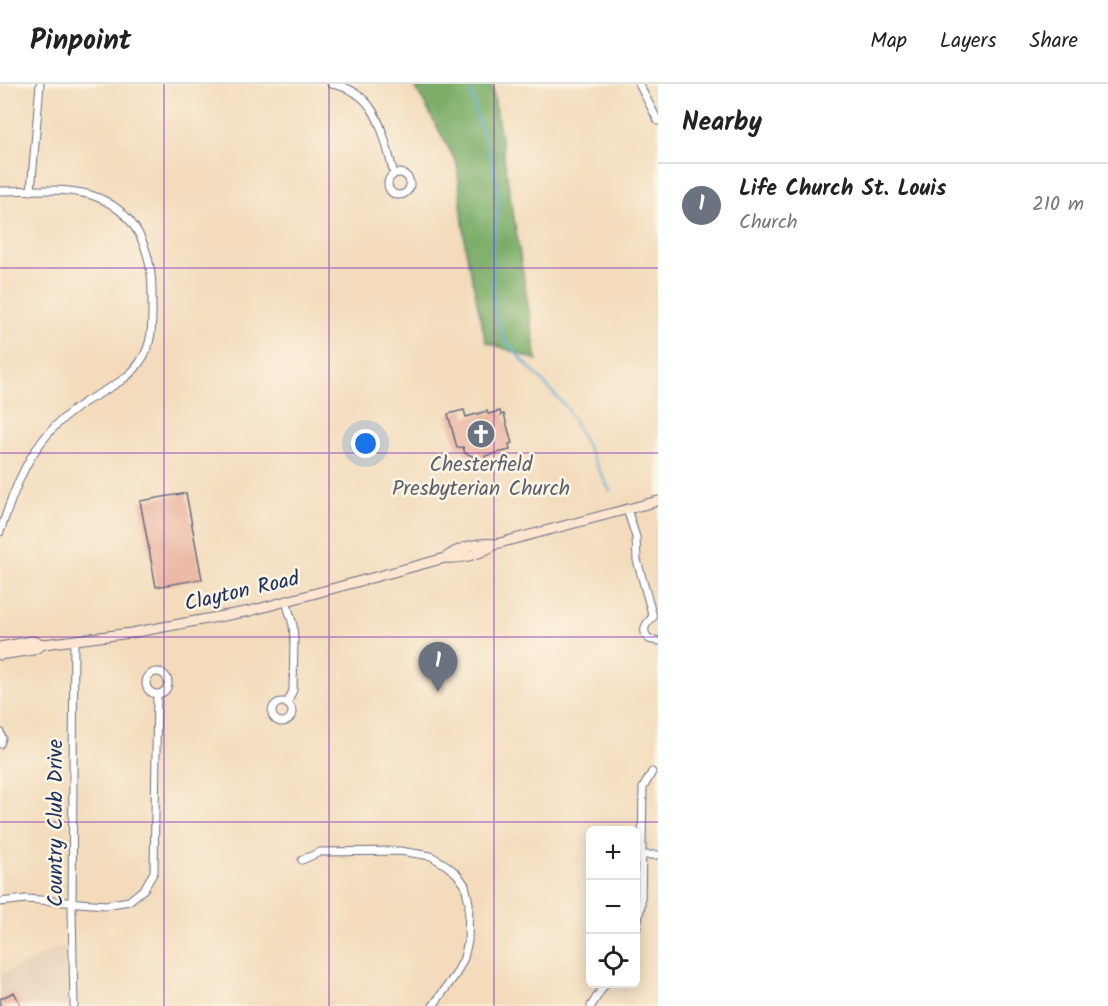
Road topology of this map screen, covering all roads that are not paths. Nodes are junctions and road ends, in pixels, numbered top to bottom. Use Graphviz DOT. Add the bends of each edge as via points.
graph roads {
  1 [pos="40,84"];
  2 [pos="331,84"];
  3 [pos="639,84"];
  4 [pos="658,121"];
  5 [pos="394,174"];
  6 [pos="0,191"];
  7 [pos="31,191"];
  8 [pos="658,501"];
  9 [pos="627,509"];
  10 [pos="0,532"];
  11 [pos="286,601"];
  12 [pos="656,618"];
  13 [pos="74,640"];
  14 [pos="658,641"];
  15 [pos="44,644"];
  16 [pos="0,646"];
  17 [pos="0,655"];
  18 [pos="157,694"];
  19 [pos="286,704"];
  20 [pos="0,732"];
  21 [pos="0,744"];
  22 [pos="652,772"];
  23 [pos="643,855"];
  24 [pos="658,855"];
  25 [pos="302,860"];
  26 [pos="72,901"];
  27 [pos="0,902"];
  28 [pos="640,910"];
  29 [pos="602,988"];
  30 [pos="74,1006"];
  31 [pos="433,1006"];
  32 [pos="591,1006"];
  1 -- 7 [label="street"];
  2 -- 5 [label="street" via="350,89 367,101 377,118"];
  3 -- 4 [label="street"];
  6 -- 7 [label="street"];
  7 -- 10 [label="street" via="90,195 130,221 147,249 151,268 151,337 142,359 127,376 68,415 42,440 15,488"];
  8 -- 9 [label="main road, Clayton Road"];
  9 -- 11 [label="main road, Clayton Road" via="496,544 458,559 445,558"];
  9 -- 12 [label="street" via="636,537 636,560"];
  11 -- 13 [label="main road, Clayton Road" via="202,621"];
  11 -- 19 [label="street" via="294,640 294,690"];
  12 -- 14 [label="street" via="645,626 645,633 649,639"];
  13 -- 15 [label="main road, Clayton Road"];
  13 -- 26 [label="street, Country Club Drive"];
  15 -- 16 [label="main road, Clayton Road" via="32,641"];
  15 -- 17 [label="main road, Clayton Road" via="33,650"];
  18 -- 26 [label="street" via="154,872 144,889 129,901"];
  20 -- 21 [label="street"];
  22 -- 23 [label="street" via="643,788"];
  23 -- 24 [label="street"];
  23 -- 28 [label="street"];
  25 -- 31 [label="street" via="320,852 400,851 431,856 457,874 465,885 469,903 468,941 456,974"];
  26 -- 27 [label="street"];
  26 -- 30 [label="street, Country Club Drive"];
  29 -- 32 [label="street"];
}
